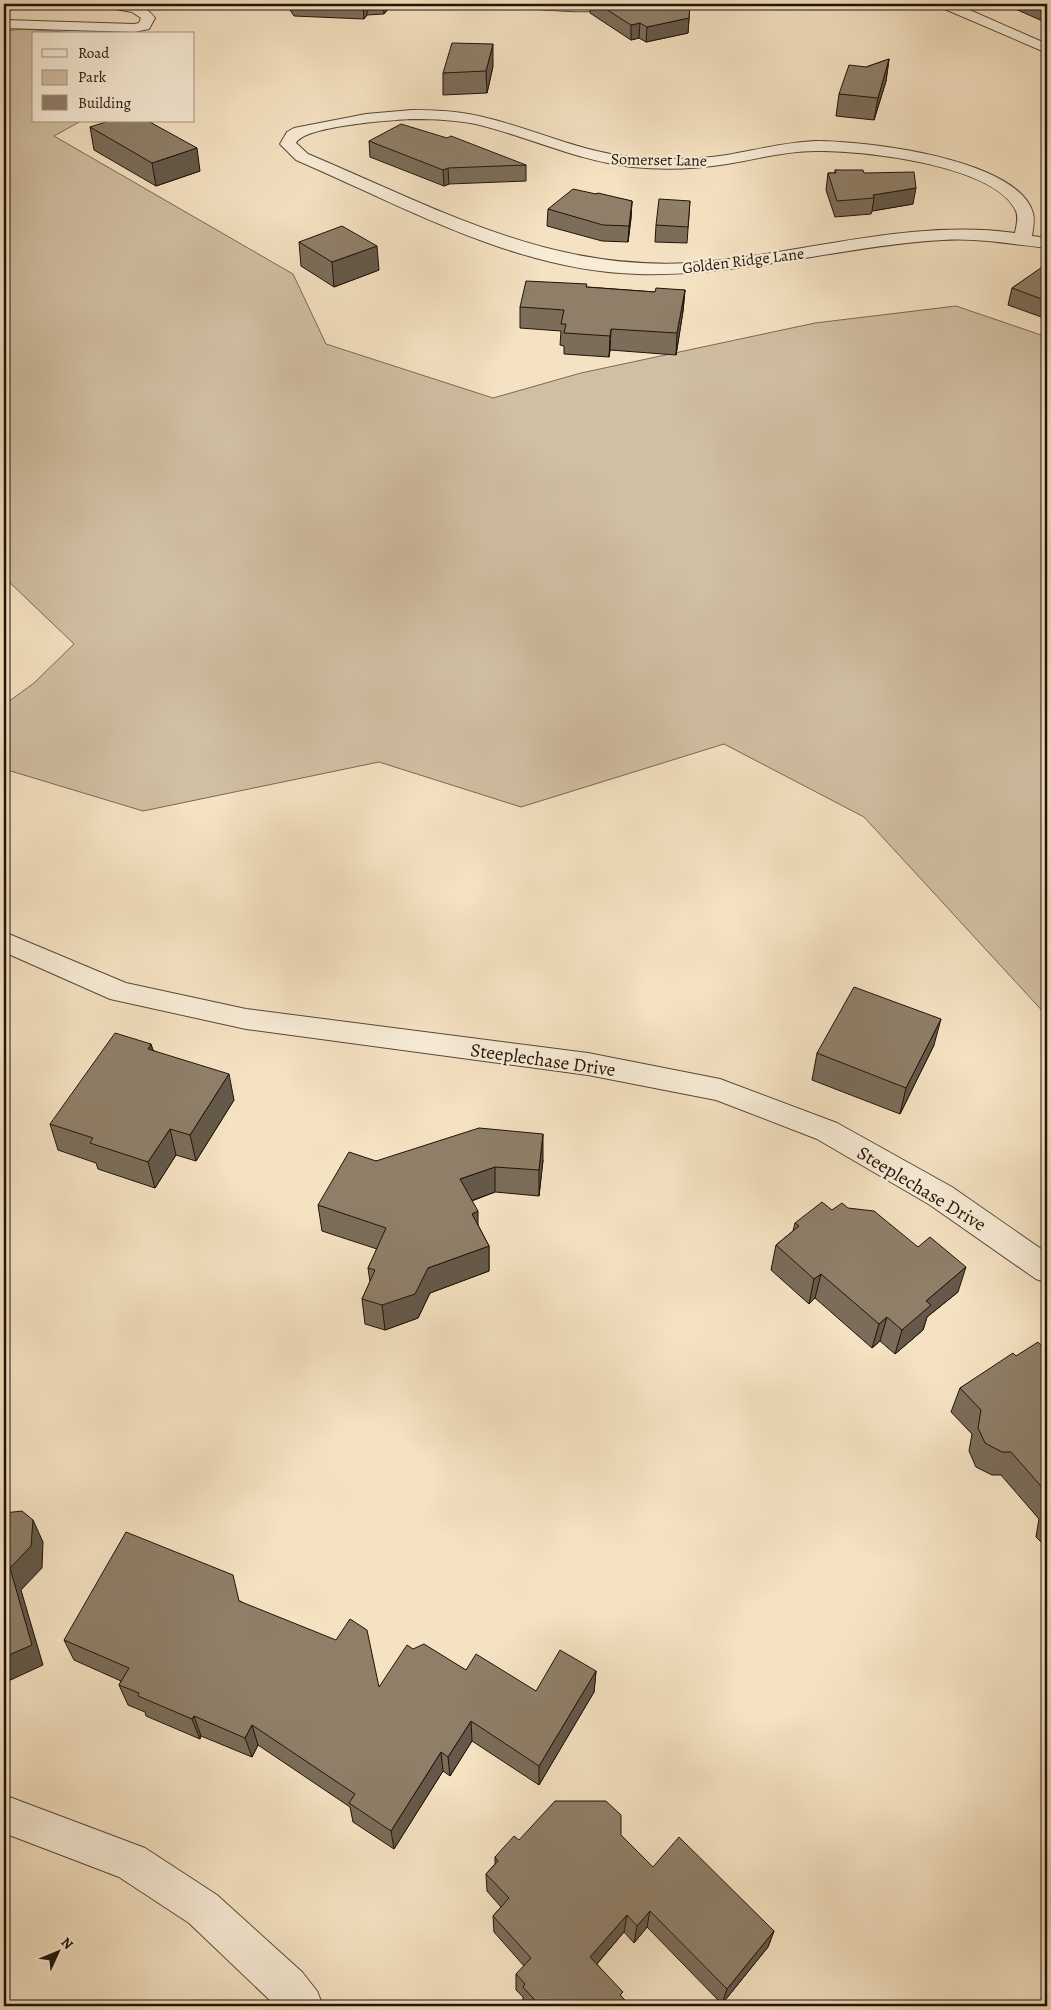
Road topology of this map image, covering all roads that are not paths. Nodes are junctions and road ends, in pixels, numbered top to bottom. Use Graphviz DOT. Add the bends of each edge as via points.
graph roads {
  1 [pos="110,4"];
  2 [pos="522,4"];
  3 [pos="617,4"];
  4 [pos="945,4"];
  5 [pos="4,24"];
  6 [pos="1047,49"];
  7 [pos="288,140"];
  8 [pos="1023,238"];
  9 [pos="1047,243"];
  10 [pos="4,941"];
  11 [pos="1047,1270"];
  12 [pos="4,1814"];
  13 [pos="302,2006"];
  1 -- 5 [label="street" via="138,8 148,18 144,26 134,28"];
  2 -- 3 [label="street" via="578,8"];
  4 -- 6 [label="street"];
  7 -- 8 [label="street, Golden Ridge Lane" via="290,148 302,157 473,230 517,247 579,263 637,269 702,268 932,235"];
  7 -- 8 [label="street, Somerset Lane" via="299,131 362,118 403,114 450,116 481,122 604,159 634,162 699,163 776,149 816,146 868,148 917,156 969,171 1005,187 1025,212"];
  8 -- 9 [label="street, Golden Ridge Lane"];
  10 -- 11 [label="street, Steeplechase Drive" via="120,992 236,1017 588,1064 720,1090 827,1132 941,1196"];
  12 -- 13 [label="street" via="131,1862 203,1910 287,1987"];
}
